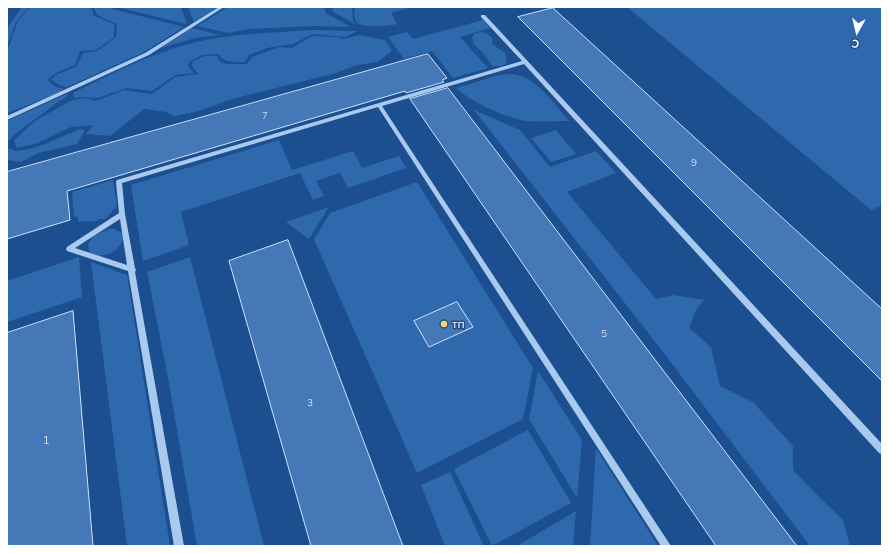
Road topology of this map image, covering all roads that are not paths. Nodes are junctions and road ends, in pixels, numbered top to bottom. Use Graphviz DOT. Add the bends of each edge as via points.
graph roads {
  1 [pos="222,7"];
  2 [pos="483,16"];
  3 [pos="524,62"];
  4 [pos="379,105"];
  5 [pos="7,118"];
  6 [pos="122,214"];
  7 [pos="133,270"];
  8 [pos="882,450"];
  9 [pos="179,546"];
  10 [pos="666,546"];
  1 -- 5 [label="lane" via="147,54"];
  2 -- 3 [label="lane"];
  3 -- 4 [label="lane"];
  3 -- 8 [label="lane"];
  4 -- 6 [label="lane" via="119,182"];
  4 -- 10 [label="lane"];
  6 -- 7 [label="lane"];
  6 -- 7 [label="lane" via="69,249"];
  7 -- 9 [label="lane"];
}
